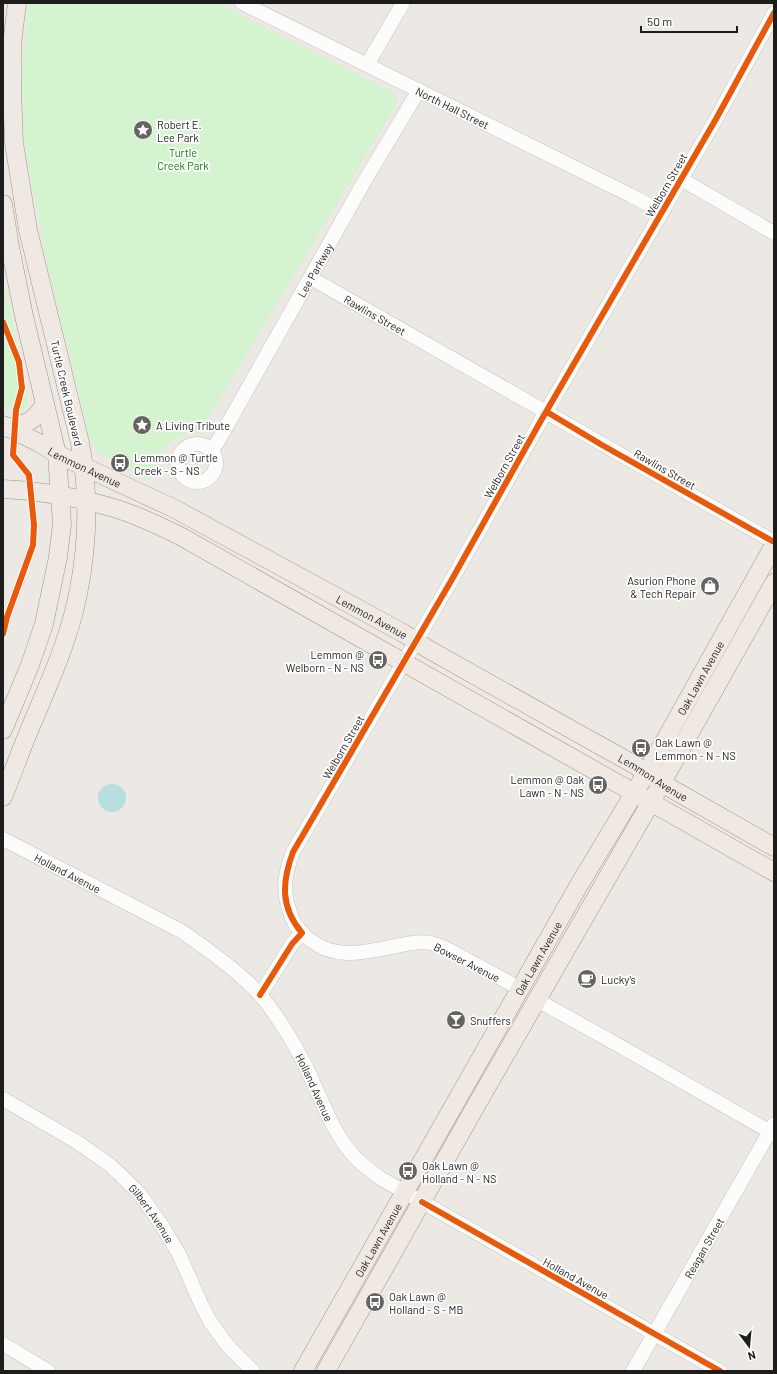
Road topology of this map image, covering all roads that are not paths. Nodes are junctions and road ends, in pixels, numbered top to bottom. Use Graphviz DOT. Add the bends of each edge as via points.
graph roads {
  1 [pos="242,3"];
  2 [pos="403,3"];
  3 [pos="18,4"];
  4 [pos="774,13"];
  5 [pos="367,65"];
  6 [pos="419,90"];
  7 [pos="681,179"];
  8 [pos="3,204"];
  9 [pos="662,212"];
  10 [pos="774,233"];
  11 [pos="311,278"];
  12 [pos="45,404"];
  13 [pos="546,412"];
  14 [pos="14,429"];
  15 [pos="211,450"];
  16 [pos="58,454"];
  17 [pos="84,466"];
  18 [pos="3,489"];
  19 [pos="61,495"];
  20 [pos="86,501"];
  21 [pos="774,542"];
  22 [pos="774,545"];
  23 [pos="774,583"];
  24 [pos="416,641"];
  25 [pos="403,662"];
  26 [pos="23,681"];
  27 [pos="47,689"];
  28 [pos="3,730"];
  29 [pos="646,773"];
  30 [pos="662,783"];
  31 [pos="634,792"];
  32 [pos="3,797"];
  33 [pos="652,802"];
  34 [pos="3,839"];
  35 [pos="774,847"];
  36 [pos="774,872"];
  37 [pos="302,933"];
  38 [pos="520,990"];
  39 [pos="260,995"];
  40 [pos="537,1000"];
  41 [pos="3,1099"];
  42 [pos="772,1130"];
  43 [pos="404,1193"];
  44 [pos="422,1202"];
  45 [pos="654,1333"];
  46 [pos="3,1344"];
  47 [pos="48,1371"];
  48 [pos="253,1371"];
  49 [pos="303,1371"];
  50 [pos="326,1371"];
  51 [pos="633,1371"];
  52 [pos="720,1371"];
  1 -- 5 [label="street, North Hall Street"];
  2 -- 5 [label="street"];
  3 -- 17 [label="main road, Turtle Creek Boulevard" via="12,44 12,89 14,143 20,187"];
  4 -- 7 [label="street, Welborn Street"];
  5 -- 6 [label="street, North Hall Street"];
  6 -- 9 [label="street, North Hall Street"];
  6 -- 11 [label="street, Lee Parkway"];
  7 -- 9 [label="street, Welborn Street"];
  7 -- 10 [label="street"];
  8 -- 12 [label="main road, Turtle Creek Boulevard" via="24,316"];
  9 -- 13 [label="street, Welborn Street"];
  11 -- 13 [label="street, Rawlins Street"];
  11 -- 15 [label="street, Lee Parkway"];
  12 -- 14 [label="main road" via="34,420"];
  12 -- 16 [label="main road, Turtle Creek Boulevard"];
  13 -- 21 [label="street, Rawlins Street"];
  13 -- 24 [label="street, Welborn Street"];
  14 -- 16 [label="main road, Lemmon Avenue"];
  16 -- 17 [label="main road, Lemmon Avenue"];
  16 -- 19 [label="main road, Turtle Creek Boulevard"];
  17 -- 20 [label="main road, Turtle Creek Boulevard"];
  17 -- 24 [label="main road, Lemmon Avenue" via="175,509"];
  18 -- 19 [label="main road, Lemmon Avenue"];
  19 -- 20 [label="main road, Lemmon Avenue"];
  19 -- 26 [label="main road, Turtle Creek Boulevard" via="61,538 54,581 44,624"];
  20 -- 25 [label="main road, Lemmon Avenue" via="120,510 182,537"];
  20 -- 27 [label="main road, Turtle Creek Boulevard" via="85,543 78,594"];
  22 -- 29 [label="main road, Oak Lawn Avenue"];
  23 -- 30 [label="main road, Oak Lawn Avenue"];
  24 -- 25 [label="street, Welborn Street"];
  24 -- 29 [label="main road, Lemmon Avenue"];
  25 -- 31 [label="main road, Lemmon Avenue"];
  25 -- 37 [label="street, Welborn Street" via="287,868 285,894 288,908 294,924"];
  26 -- 27 [label="main road"];
  26 -- 28 [label="main road, Turtle Creek Boulevard"];
  27 -- 32 [label="main road, Turtle Creek Boulevard"];
  29 -- 30 [label="main road, Lemmon Avenue"];
  29 -- 31 [label="main road, Oak Lawn Avenue"];
  30 -- 33 [label="main road, Oak Lawn Avenue"];
  30 -- 35 [label="main road, Lemmon Avenue"];
  31 -- 33 [label="main road, Lemmon Avenue"];
  31 -- 38 [label="main road, Oak Lawn Avenue"];
  33 -- 36 [label="main road, Lemmon Avenue"];
  33 -- 40 [label="main road, Oak Lawn Avenue"];
  34 -- 39 [label="street, Holland Avenue" via="181,931 229,966"];
  37 -- 38 [label="street, Bowser Avenue" via="324,949 335,953 348,954 414,942 430,943 458,954"];
  37 -- 39 [label="street" via="292,944"];
  38 -- 40 [label="main road"];
  38 -- 43 [label="main road, Oak Lawn Avenue"];
  39 -- 43 [label="street, Holland Avenue" via="304,1062 333,1126 354,1156 380,1178"];
  40 -- 42 [label="street"];
  40 -- 44 [label="main road, Oak Lawn Avenue"];
  41 -- 48 [label="street, Gilbert Avenue" via="77,1142 110,1165 139,1193 176,1249 211,1323"];
  42 -- 45 [label="street, Reagan Street"];
  43 -- 44 [label="street, Holland Avenue"];
  43 -- 49 [label="main road, Oak Lawn Avenue"];
  44 -- 45 [label="street, Holland Avenue"];
  44 -- 50 [label="main road, Oak Lawn Avenue"];
  45 -- 51 [label="street, Reagan Street"];
  45 -- 52 [label="street, Holland Avenue"];
  46 -- 47 [label="street"];
}
